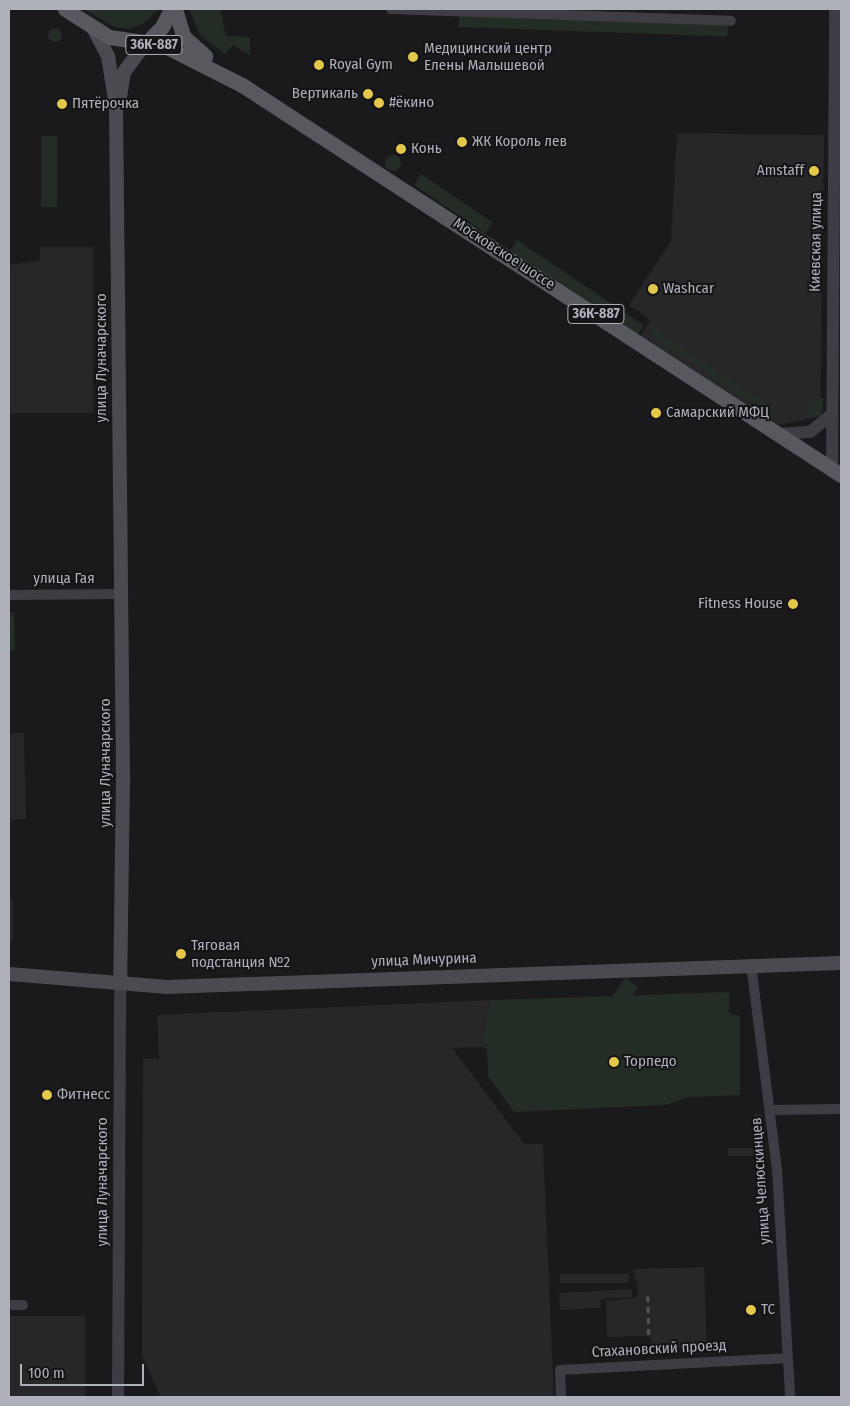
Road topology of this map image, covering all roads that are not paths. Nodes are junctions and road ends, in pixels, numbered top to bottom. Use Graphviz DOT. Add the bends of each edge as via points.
graph roads {
  1 [pos="65,9"];
  2 [pos="173,9"];
  3 [pos="391,9"];
  4 [pos="836,9"];
  5 [pos="731,21"];
  6 [pos="93,28"];
  7 [pos="146,44"];
  8 [pos="242,85"];
  9 [pos="116,128"];
  10 [pos="837,221"];
  11 [pos="836,369"];
  12 [pos="830,416"];
  13 [pos="779,434"];
  14 [pos="836,472"];
  15 [pos="120,594"];
  16 [pos="9,595"];
  17 [pos="841,963"];
  18 [pos="751,964"];
  19 [pos="9,974"];
  20 [pos="120,983"];
  21 [pos="841,1109"];
  22 [pos="771,1110"];
  23 [pos="9,1305"];
  24 [pos="23,1305"];
  25 [pos="787,1358"];
  26 [pos="118,1397"];
  27 [pos="561,1397"];
  28 [pos="790,1397"];
  1 -- 6 [label="main road, Московское шоссе / 36К-887"];
  2 -- 7 [label="main road, Московское шоссе / 36К-887" via="167,21"];
  2 -- 8 [label="main road, Московское шоссе / 36К-887" via="188,42"];
  3 -- 5 [label="street"];
  4 -- 10 [label="street, Киевская улица"];
  6 -- 7 [label="main road, Московское шоссе / 36К-887" via="121,41"];
  6 -- 9 [label="main road, улица Луначарского" via="108,56"];
  7 -- 8 [label="main road, Московское шоссе / 36К-887" via="185,54"];
  7 -- 9 [label="main road, улица Луначарского" via="124,72"];
  8 -- 13 [label="main road, Московское шоссе / 36К-887"];
  9 -- 15 [label="main road, улица Луначарского"];
  10 -- 11 [label="street, Киевская улица"];
  11 -- 12 [label="street, Киевская улица"];
  12 -- 13 [label="street" via="810,432"];
  12 -- 14 [label="street, Киевская улица"];
  13 -- 14 [label="main road, Московское шоссе / 36К-887"];
  15 -- 16 [label="street, улица Гая"];
  15 -- 20 [label="main road, улица Луначарского"];
  17 -- 18 [label="main road, улица Мичурина"];
  18 -- 20 [label="main road, улица Мичурина" via="167,987"];
  18 -- 22 [label="street, улица Челюскинцев"];
  19 -- 20 [label="main road, улица Мичурина"];
  20 -- 26 [label="street, улица Луначарского"];
  21 -- 22 [label="street"];
  22 -- 25 [label="street, улица Челюскинцев"];
  23 -- 24 [label="street"];
  25 -- 27 [label="street, Стахановский проезд" via="560,1370"];
  25 -- 28 [label="street, улица Челюскинцев"];
}
